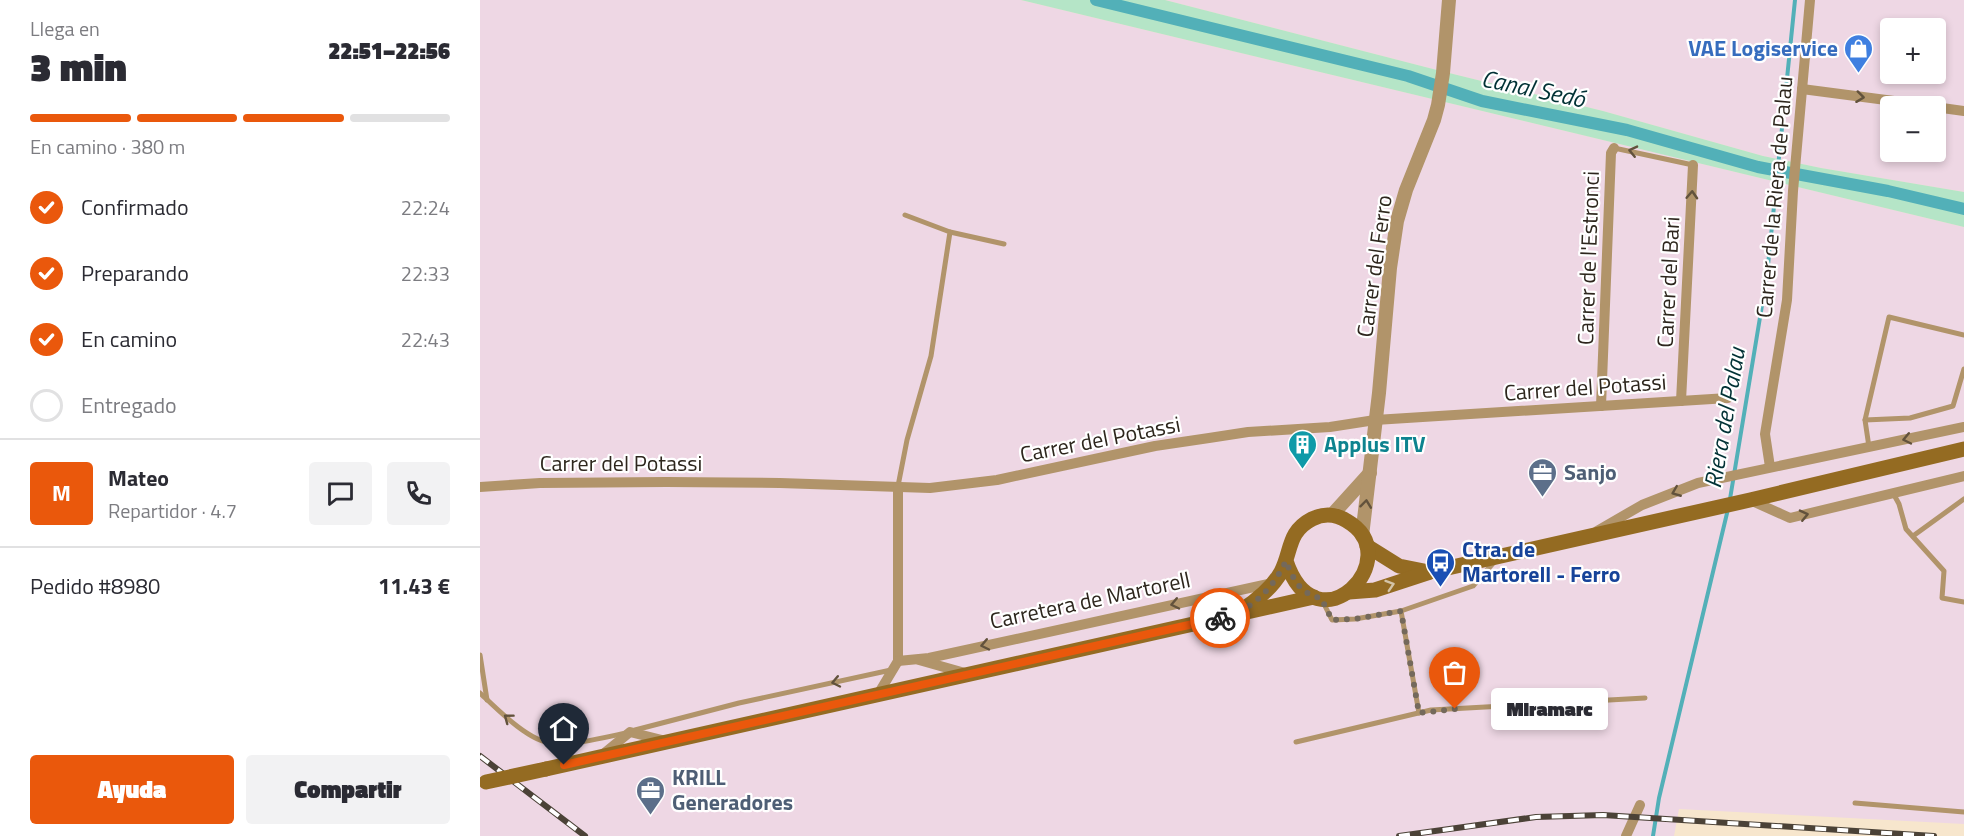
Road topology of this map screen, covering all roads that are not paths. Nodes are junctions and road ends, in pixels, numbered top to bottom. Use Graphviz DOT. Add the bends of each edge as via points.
graph roads {
  1 [pos="1449,0"];
  2 [pos="1810,0"];
  3 [pos="1803,89"];
  4 [pos="1880,100"];
  5 [pos="1946,109"];
  6 [pos="1964,111"];
  7 [pos="1614,148"];
  8 [pos="1693,165"];
  9 [pos="905,215"];
  10 [pos="950,232"];
  11 [pos="1004,244"];
  12 [pos="1964,335"];
  13 [pos="1964,369"];
  14 [pos="1728,398"];
  15 [pos="1682,400"];
  16 [pos="1601,406"];
  17 [pos="1375,420"];
  18 [pos="1865,420"];
  19 [pos="1964,427"];
  20 [pos="1869,447"];
  21 [pos="1964,449"];
  22 [pos="1770,467"];
  23 [pos="1370,473"];
  24 [pos="1964,476"];
  25 [pos="480,487"];
  26 [pos="898,488"];
  27 [pos="1893,493"];
  28 [pos="1964,499"];
  29 [pos="1750,500"];
  30 [pos="1332,515"];
  31 [pos="1592,535"];
  32 [pos="1913,536"];
  33 [pos="1364,541"];
  34 [pos="1500,556"];
  35 [pos="1286,561"];
  36 [pos="1430,572"];
  37 [pos="1274,584"];
  38 [pos="1349,592"];
  39 [pos="1318,597"];
  40 [pos="1964,602"];
  41 [pos="1401,611"];
  42 [pos="1235,615"];
  43 [pos="480,655"];
  44 [pos="915,659"];
  45 [pos="895,665"];
  46 [pos="971,675"];
  47 [pos="480,693"];
  48 [pos="877,696"];
  49 [pos="1645,698"];
  50 [pos="487,700"];
  51 [pos="1419,713"];
  52 [pos="630,732"];
  53 [pos="669,742"];
  54 [pos="1296,742"];
  55 [pos="599,758"];
  56 [pos="482,783"];
  57 [pos="1855,804"];
  58 [pos="1640,805"];
  59 [pos="1964,812"];
  60 [pos="1626,836"];
  1 -- 17 [label="street, Carrer del Ferro" via="1438,105 1397,220"];
  2 -- 3 [label="street, Carrer de la Riera de Palau"];
  3 -- 4 [label="street, one-way"];
  3 -- 22 [label="street, Carrer de la Riera de Palau" via="1787,300 1765,434"];
  5 -- 6 [label="street"];
  8 -- 7 [label="lane, one-way"];
  7 -- 16 [label="street, Carrer de l'Estronci"];
  15 -- 8 [label="street, Carrer del Bari, one-way"];
  9 -- 10 [label="lane"];
  10 -- 11 [label="lane"];
  10 -- 26 [label="lane" via="932,356"];
  12 -- 18 [label="lane" via="1888,317"];
  13 -- 18 [label="lane" via="1953,406 1910,418"];
  14 -- 15 [label="street, Carrer del Potassi"];
  15 -- 16 [label="street, Carrer del Potassi"];
  16 -- 17 [label="street, Carrer del Potassi"];
  17 -- 23 [label="street, Carrer del Ferro"];
  17 -- 26 [label="street, Carrer del Potassi" via="1166,444 997,480"];
  18 -- 20 [label="lane"];
  19 -- 20 [label="street, Carretera de Martorell, one-way"];
  20 -- 22 [label="street, Carretera de Martorell"];
  21 -- 29 [label="main road, Carretera de Martorell"];
  22 -- 31 [label="street, Carretera de Martorell, one-way" via="1698,483 1642,505"];
  23 -- 30 [label="street"];
  33 -- 23 [label="street, Carrer del Ferro, one-way"];
  24 -- 27 [label="street"];
  25 -- 26 [label="street, Carrer del Potassi" via="666,482"];
  26 -- 45 [label="street"];
  29 -- 27 [label="street, one-way" via="1790,518"];
  27 -- 32 [label="lane" via="1906,529"];
  28 -- 32 [label="lane"];
  29 -- 31 [label="main road, Carretera de Martorell"];
  30 -- 33 [label="main road, Carretera de Martorell" via="1350,523"];
  30 -- 35 [label="main road, Carretera de Martorell" via="1303,526 1289,545"];
  31 -- 34 [label="main road, Carretera de Martorell"];
  32 -- 40 [label="lane" via="1944,571 1942,598"];
  33 -- 36 [label="main road, Carretera de Martorell" via="1399,566"];
  33 -- 38 [label="main road" via="1365,571"];
  34 -- 36 [label="main road, Carretera de Martorell"];
  34 -- 41 [label="lane" via="1473,586"];
  35 -- 37 [label="main road, Carretera de Martorell"];
  35 -- 39 [label="main road" via="1295,582 1304,592"];
  38 -- 36 [label="main road, Carretera de Martorell, one-way" via="1375,590"];
  37 -- 42 [label="main road, Carretera de Martorell"];
  37 -- 44 [label="street, Carretera de Martorell, one-way"];
  38 -- 39 [label="main road, Carretera de Martorell" via="1332,599"];
  39 -- 41 [label="lane" via="1332,620"];
  39 -- 42 [label="main road, Carretera de Martorell"];
  41 -- 51 [label="lane"];
  42 -- 46 [label="main road, Carretera de Martorell"];
  43 -- 50 [label="lane"];
  44 -- 45 [label="street, Carretera de Martorell"];
  44 -- 46 [label="street, Carretera de Martorell"];
  45 -- 48 [label="street"];
  45 -- 52 [label="lane, one-way"];
  46 -- 48 [label="main road, Carretera de Martorell"];
  47 -- 50 [label="lane"];
  48 -- 53 [label="main road, Carretera de Martorell"];
  49 -- 51 [label="lane"];
  52 -- 50 [label="lane, one-way" via="594,740 550,743 531,735"];
  51 -- 54 [label="lane"];
  52 -- 53 [label="street, Carretera de Martorell"];
  52 -- 55 [label="street, Carretera de Martorell"];
  53 -- 55 [label="main road, Carretera de Martorell"];
  55 -- 56 [label="main road, Carretera de Martorell, bridge"];
  57 -- 59 [label="lane"];
  58 -- 60 [label="street"];
}
